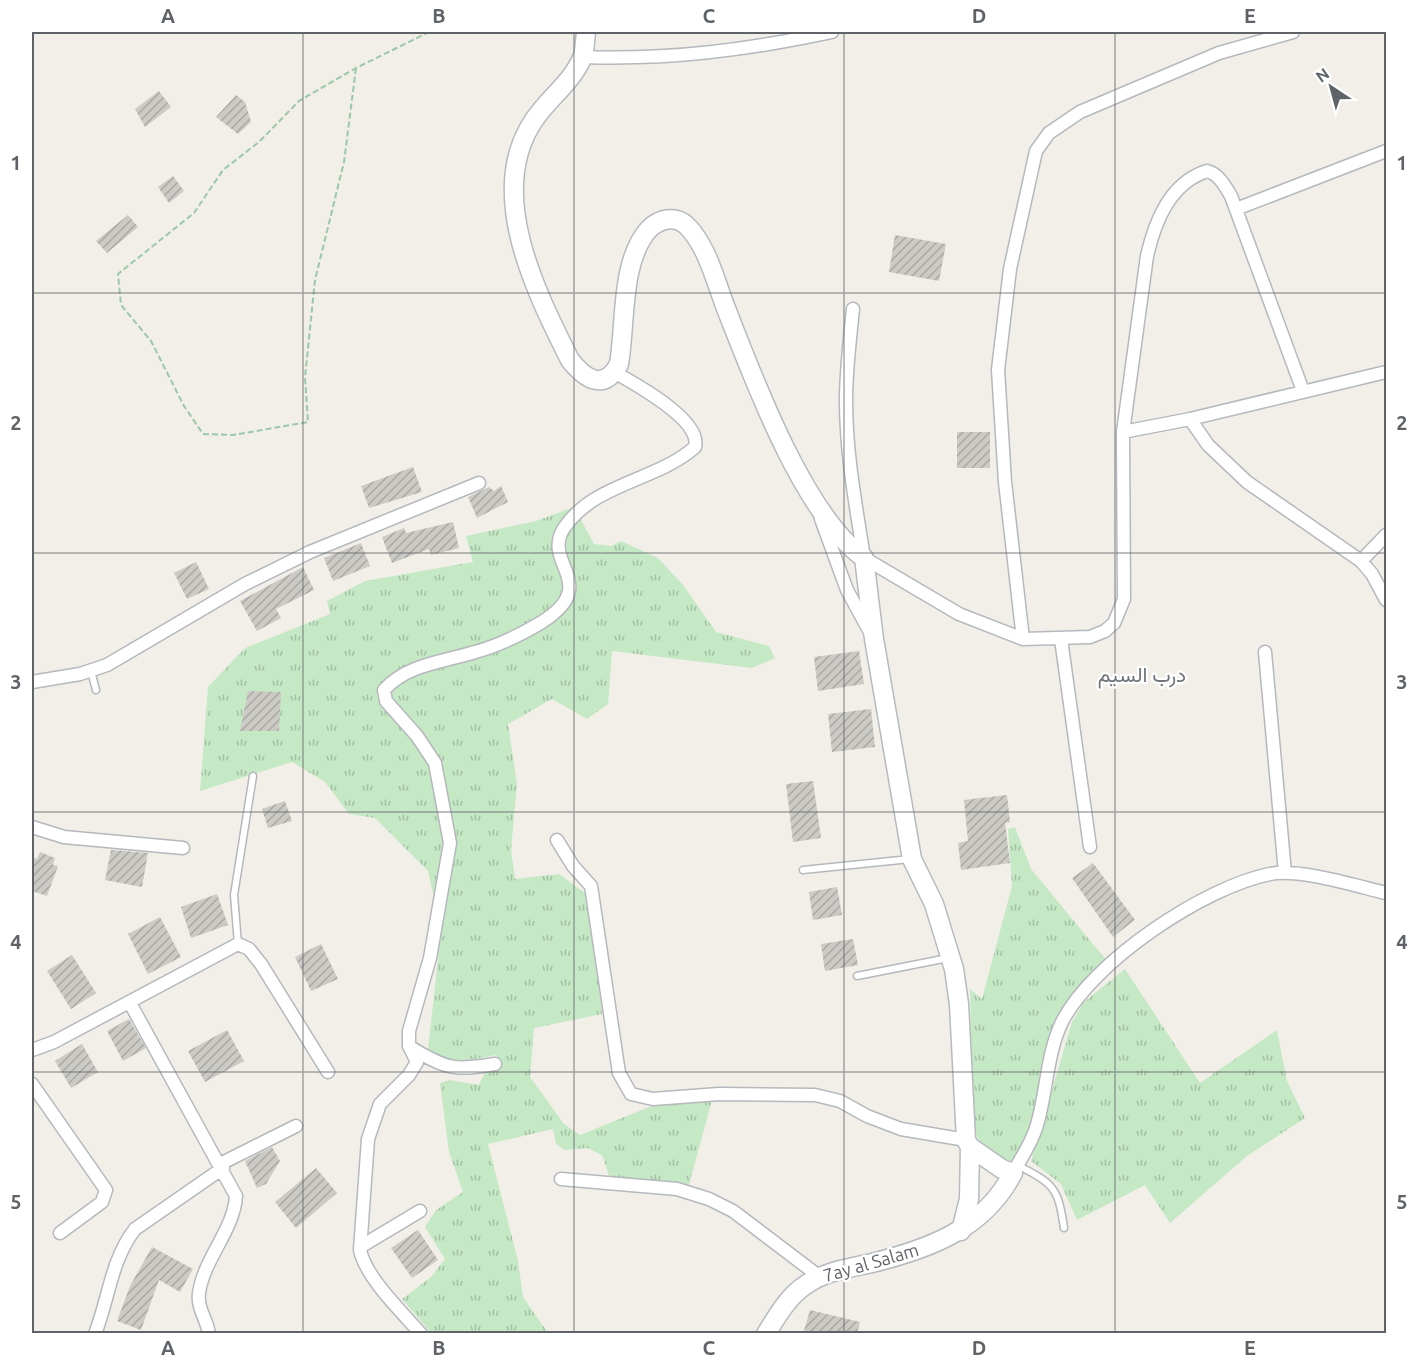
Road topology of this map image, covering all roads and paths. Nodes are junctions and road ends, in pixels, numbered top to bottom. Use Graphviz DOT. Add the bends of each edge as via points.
graph roads {
  1 [pos="429,32"];
  2 [pos="586,32"];
  3 [pos="832,32"];
  4 [pos="1293,32"];
  5 [pos="583,57"];
  6 [pos="356,68"];
  7 [pos="1386,151"];
  8 [pos="1236,209"];
  9 [pos="853,309"];
  10 [pos="614,372"];
  11 [pos="1386,372"];
  12 [pos="1303,391"];
  13 [pos="1190,419"];
  14 [pos="1123,432"];
  15 [pos="479,483"];
  16 [pos="816,503"];
  17 [pos="1386,534"];
  18 [pos="864,558"];
  19 [pos="1360,561"];
  20 [pos="1386,600"];
  21 [pos="874,639"];
  22 [pos="1023,639"];
  23 [pos="1061,639"];
  24 [pos="1265,652"];
  25 [pos="91,671"];
  26 [pos="32,682"];
  27 [pos="96,690"];
  28 [pos="253,776"];
  29 [pos="32,827"];
  30 [pos="556,840"];
  31 [pos="1090,846"];
  32 [pos="183,848"];
  33 [pos="912,859"];
  34 [pos="803,870"];
  35 [pos="1286,873"];
  36 [pos="1386,893"];
  37 [pos="238,944"];
  38 [pos="951,957"];
  39 [pos="857,976"];
  40 [pos="130,1003"];
  41 [pos="409,1046"];
  42 [pos="32,1050"];
  43 [pos="495,1064"];
  44 [pos="328,1072"];
  45 [pos="32,1084"];
  46 [pos="296,1126"];
  47 [pos="968,1143"];
  48 [pos="222,1166"];
  49 [pos="1015,1169"];
  50 [pos="561,1179"];
  51 [pos="420,1211"];
  52 [pos="1064,1228"];
  53 [pos="961,1231"];
  54 [pos="60,1233"];
  55 [pos="360,1248"];
  56 [pos="820,1277"];
  57 [pos="95,1334"];
  58 [pos="209,1334"];
  59 [pos="421,1334"];
  60 [pos="766,1334"];
  1 -- 6 [label="path"];
  2 -- 5 [label="street"];
  3 -- 5 [label="street" via="693,56"];
  4 -- 22 [label="street" via="1220,52 1080,112 1049,134 1036,152 1010,269 998,370 1005,482"];
  5 -- 10 [label="street" via="543,107 522,142 514,171 514,204 527,261 570,360 592,380 601,381"];
  6 -- 6 [label="path" via="344,162 315,280 305,377 308,422 233,435 203,434 151,341 121,305 118,274 194,213 223,170 259,142 299,101"];
  7 -- 8 [label="street"];
  8 -- 12 [label="street"];
  8 -- 14 [label="street" via="1220,179 1207,171 1174,193 1162,210 1147,256"];
  9 -- 18 [label="street" via="846,402"];
  10 -- 16 [label="street" via="621,352 625,295 636,253 650,229 667,219 678,220 695,238 710,268 756,382"];
  10 -- 41 [label="street" via="671,410 693,431 695,447 595,499 573,515 562,532 558,551 571,580 566,599 543,621 476,652 407,673 384,690 386,701 435,763 450,843"];
  11 -- 12 [label="street"];
  12 -- 13 [label="street"];
  13 -- 14 [label="street"];
  13 -- 19 [label="street" via="1208,445 1246,482"];
  14 -- 23 [label="street" via="1125,578 1120,612 1105,631 1090,637"];
  15 -- 25 [label="street" via="310,552"];
  16 -- 18 [label="street" via="838,534"];
  16 -- 21 [label="street" via="847,590"];
  17 -- 19 [label="street"];
  18 -- 21 [label="street"];
  18 -- 22 [label="street" via="959,614"];
  19 -- 20 [label="street"];
  21 -- 33 [label="street"];
  22 -- 23 [label="street"];
  23 -- 31 [label="street"];
  24 -- 35 [label="street"];
  25 -- 26 [label="street"];
  25 -- 27 [label="lane"];
  28 -- 37 [label="lane" via="234,895"];
  29 -- 32 [label="street" via="64,837"];
  30 -- 47 [label="street" via="591,886 620,1073 631,1094 653,1099 729,1094 828,1097 901,1129"];
  33 -- 34 [label="lane"];
  33 -- 38 [label="street" via="934,904"];
  35 -- 36 [label="street"];
  35 -- 49 [label="street" via="1243,883 1172,919 1139,940 1079,994 1061,1024 1036,1130"];
  37 -- 40 [label="street"];
  37 -- 44 [label="street" via="249,949 261,964"];
  38 -- 39 [label="lane"];
  38 -- 47 [label="street" via="959,1004"];
  40 -- 42 [label="street"];
  40 -- 48 [label="street"];
  41 -- 43 [label="street" via="435,1062 461,1070"];
  41 -- 55 [label="street" via="417,1062 380,1104 368,1139"];
  45 -- 54 [label="street" via="106,1190 102,1202"];
  46 -- 48 [label="street"];
  47 -- 49 [label="street" via="1002,1169"];
  47 -- 53 [label="street" via="969,1198"];
  48 -- 57 [label="street" via="135,1229 126,1240"];
  48 -- 58 [label="street" via="236,1196 199,1293 199,1307"];
  49 -- 52 [label="lane" via="1053,1186"];
  49 -- 53 [label="street" via="992,1202"];
  50 -- 56 [label="street" via="677,1189 709,1199 733,1211"];
  51 -- 55 [label="street"];
  53 -- 56 [label="street, 7ay al Salam" via="907,1253"];
  55 -- 59 [label="street" via="361,1257 379,1284"];
  56 -- 60 [label="street, 7ay al Salam" via="796,1293"];
}
